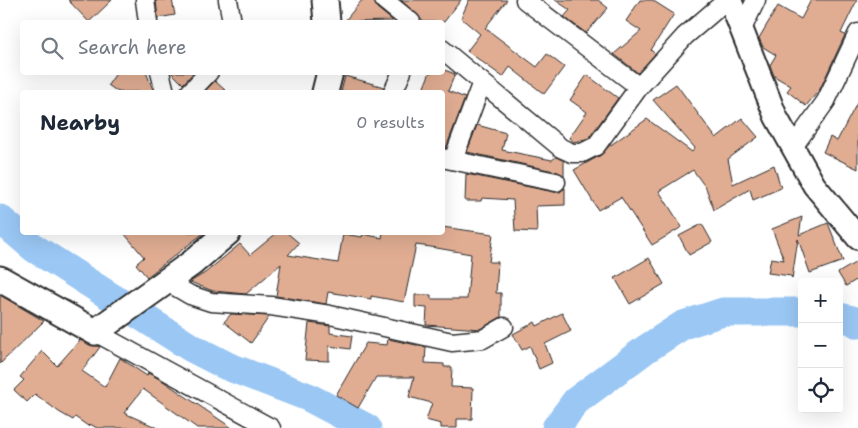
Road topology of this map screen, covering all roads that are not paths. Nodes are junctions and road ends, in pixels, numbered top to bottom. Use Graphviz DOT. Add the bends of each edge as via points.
graph roads {
  1 [pos="145,0"];
  2 [pos="228,0"];
  3 [pos="325,0"];
  4 [pos="384,0"];
  5 [pos="524,0"];
  6 [pos="728,0"];
  7 [pos="756,0"];
  8 [pos="148,20"];
  9 [pos="232,20"];
  10 [pos="327,20"];
  11 [pos="409,20"];
  12 [pos="742,29"];
  13 [pos="858,33"];
  14 [pos="445,51"];
  15 [pos="161,75"];
  16 [pos="206,75"];
  17 [pos="329,75"];
  18 [pos="401,75"];
  19 [pos="482,82"];
  20 [pos="640,87"];
  21 [pos="164,90"];
  22 [pos="192,90"];
  23 [pos="326,90"];
  24 [pos="394,90"];
  25 [pos="793,147"];
  26 [pos="448,159"];
  27 [pos="556,182"];
  28 [pos="224,235"];
  29 [pos="858,238"];
  30 [pos="0,279"];
  31 [pos="166,281"];
  32 [pos="104,325"];
  33 [pos="504,327"];
  34 [pos="271,428"];
  1 -- 8 [label="street"];
  2 -- 9 [label="street"];
  3 -- 10 [label="main road"];
  4 -- 11 [label="street"];
  5 -- 20 [label="street"];
  6 -- 12 [label="street"];
  6 -- 20 [label="street" via="685,36"];
  7 -- 12 [label="street"];
  12 -- 25 [label="street" via="776,117"];
  13 -- 25 [label="street" via="826,101"];
  14 -- 19 [label="street"];
  15 -- 21 [label="street"];
  16 -- 22 [label="street"];
  17 -- 23 [label="main road"];
  18 -- 24 [label="street"];
  19 -- 20 [label="street" via="561,148 582,153 596,146"];
  19 -- 26 [label="street"];
  25 -- 29 [label="street" via="814,185"];
  26 -- 27 [label="street"];
  28 -- 31 [label="main road"];
  30 -- 32 [label="main road"];
  31 -- 32 [label="main road"];
  31 -- 33 [label="street" via="190,295 211,302 330,315 452,342 483,339"];
  32 -- 34 [label="street"];
}
